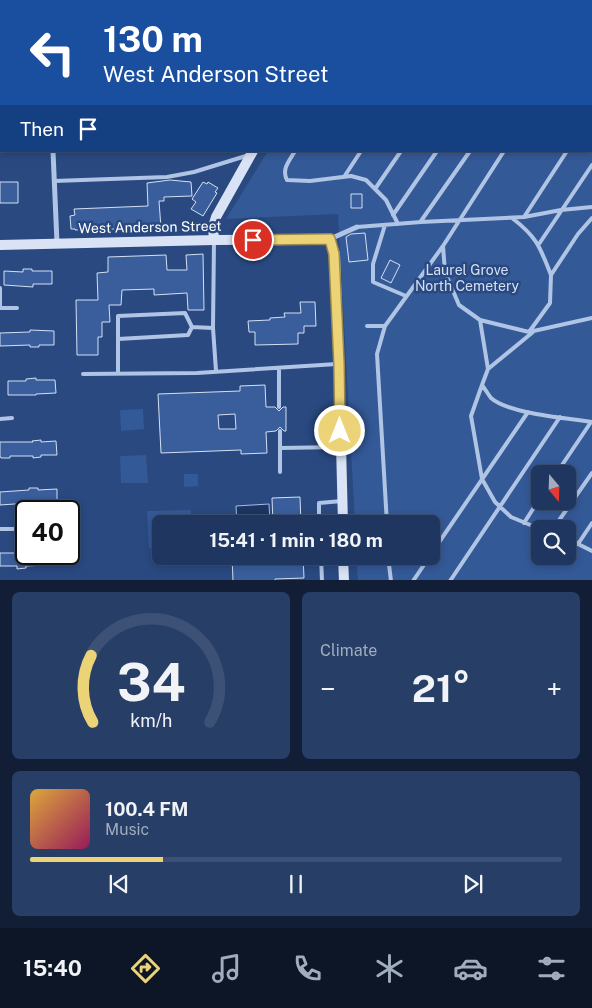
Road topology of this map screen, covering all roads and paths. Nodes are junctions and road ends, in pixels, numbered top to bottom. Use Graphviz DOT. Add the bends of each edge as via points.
graph roads {
  1 [pos="53,152"];
  2 [pos="252,152"];
  3 [pos="294,152"];
  4 [pos="360,152"];
  5 [pos="400,152"];
  6 [pos="436,152"];
  7 [pos="469,152"];
  8 [pos="503,152"];
  9 [pos="566,152"];
  10 [pos="592,165"];
  11 [pos="344,176"];
  12 [pos="54,181"];
  13 [pos="375,189"];
  14 [pos="592,207"];
  15 [pos="561,210"];
  16 [pos="393,215"];
  17 [pos="524,217"];
  18 [pos="512,218"];
  19 [pos="592,218"];
  20 [pos="459,220"];
  21 [pos="421,222"];
  22 [pos="385,224"];
  23 [pos="398,224"];
  24 [pos="356,227"];
  25 [pos="330,239"];
  26 [pos="214,240"];
  27 [pos="57,243"];
  28 [pos="539,244"];
  29 [pos="0,245"];
  30 [pos="443,246"];
  31 [pos="552,275"];
  32 [pos="0,288"];
  33 [pos="406,296"];
  34 [pos="0,308"];
  35 [pos="17,308"];
  36 [pos="592,318"];
  37 [pos="480,320"];
  38 [pos="367,326"];
  39 [pos="385,326"];
  40 [pos="192,327"];
  41 [pos="213,328"];
  42 [pos="531,332"];
  43 [pos="118,339"];
  44 [pos="339,364"];
  45 [pos="279,368"];
  46 [pos="488,369"];
  47 [pos="216,371"];
  48 [pos="118,372"];
  49 [pos="83,374"];
  50 [pos="482,385"];
  51 [pos="279,407"];
  52 [pos="528,412"];
  53 [pos="560,417"];
  54 [pos="12,418"];
  55 [pos="0,419"];
  56 [pos="592,422"];
  57 [pos="280,431"];
  58 [pos="340,447"];
  59 [pos="280,448"];
  60 [pos="562,465"];
  61 [pos="280,472"];
  62 [pos="592,473"];
  63 [pos="482,479"];
  64 [pos="342,501"];
  65 [pos="499,506"];
  66 [pos="532,510"];
  67 [pos="319,515"];
  68 [pos="343,515"];
  69 [pos="386,515"];
  70 [pos="560,520"];
  71 [pos="524,523"];
  72 [pos="592,523"];
  73 [pos="531,526"];
  74 [pos="0,529"];
  75 [pos="15,529"];
  76 [pos="440,540"];
  77 [pos="578,544"];
  78 [pos="592,551"];
  79 [pos="321,565"];
  80 [pos="343,565"];
  81 [pos="389,565"];
  82 [pos="423,565"];
  83 [pos="322,580"];
  84 [pos="344,580"];
  85 [pos="391,580"];
  86 [pos="413,580"];
  87 [pos="450,580"];
  1 -- 12 [label="street"];
  2 -- 12 [label="lane" via="194,172 167,177"];
  2 -- 26 [label="street" via="216,217"];
  3 -- 11 [label="lane" via="286,167 288,180 310,181"];
  4 -- 11 [label="lane"];
  5 -- 13 [label="lane"];
  6 -- 16 [label="lane"];
  7 -- 21 [label="lane"];
  8 -- 20 [label="lane"];
  9 -- 17 [label="lane"];
  10 -- 15 [label="lane"];
  11 -- 13 [label="lane" via="366,180"];
  12 -- 27 [label="street"];
  13 -- 16 [label="lane" via="386,200"];
  14 -- 15 [label="lane"];
  15 -- 17 [label="lane"];
  15 -- 28 [label="lane"];
  16 -- 23 [label="lane"];
  17 -- 18 [label="lane"];
  18 -- 20 [label="lane"];
  18 -- 28 [label="lane"];
  19 -- 31 [label="lane"];
  20 -- 21 [label="lane"];
  20 -- 30 [label="lane"];
  21 -- 23 [label="lane"];
  22 -- 23 [label="lane"];
  22 -- 24 [label="lane"];
  22 -- 33 [label="lane" via="373,264 372,282"];
  24 -- 25 [label="street"];
  25 -- 26 [label="street, West Anderson Street"];
  25 -- 44 [label="street" via="334,254"];
  26 -- 27 [label="street, West Anderson Street"];
  26 -- 41 [label="lane"];
  27 -- 29 [label="street, West Anderson Street"];
  28 -- 31 [label="lane"];
  30 -- 33 [label="lane"];
  30 -- 37 [label="lane" via="445,272 459,305"];
  31 -- 42 [label="lane" via="550,303"];
  32 -- 34 [label="lane"];
  33 -- 39 [label="lane"];
  34 -- 35 [label="lane"];
  36 -- 42 [label="lane"];
  37 -- 42 [label="lane"];
  37 -- 46 [label="lane"];
  38 -- 39 [label="lane"];
  39 -- 69 [label="lane" via="377,354"];
  40 -- 41 [label="lane"];
  40 -- 43 [label="lane" via="188,335"];
  40 -- 43 [label="lane" via="185,313 118,316"];
  41 -- 47 [label="lane"];
  42 -- 46 [label="lane"];
  43 -- 48 [label="lane"];
  44 -- 45 [label="lane"];
  44 -- 58 [label="street"];
  45 -- 47 [label="lane"];
  45 -- 51 [label="lane"];
  46 -- 50 [label="lane"];
  47 -- 48 [label="lane"];
  48 -- 49 [label="lane"];
  50 -- 52 [label="lane" via="500,404"];
  50 -- 63 [label="lane" via="471,416"];
  52 -- 53 [label="lane"];
  52 -- 63 [label="lane"];
  53 -- 56 [label="lane"];
  53 -- 65 [label="lane"];
  54 -- 55 [label="lane"];
  56 -- 60 [label="lane"];
  57 -- 59 [label="lane"];
  58 -- 59 [label="lane"];
  58 -- 64 [label="street"];
  59 -- 61 [label="lane"];
  62 -- 70 [label="lane"];
  63 -- 65 [label="lane"];
  63 -- 76 [label="lane"];
  64 -- 67 [label="lane" via="319,503"];
  64 -- 68 [label="street"];
  65 -- 71 [label="lane" via="510,517"];
  65 -- 87 [label="lane"];
  66 -- 71 [label="lane"];
  71 -- 73 [label="lane"];
  72 -- 77 [label="lane"];
  74 -- 75 [label="lane"];
  77 -- 78 [label="lane"];
  79 -- 83 [label="lane"];
  80 -- 84 [label="street"];
  81 -- 85 [label="lane"];
  82 -- 86 [label="lane"];
}
